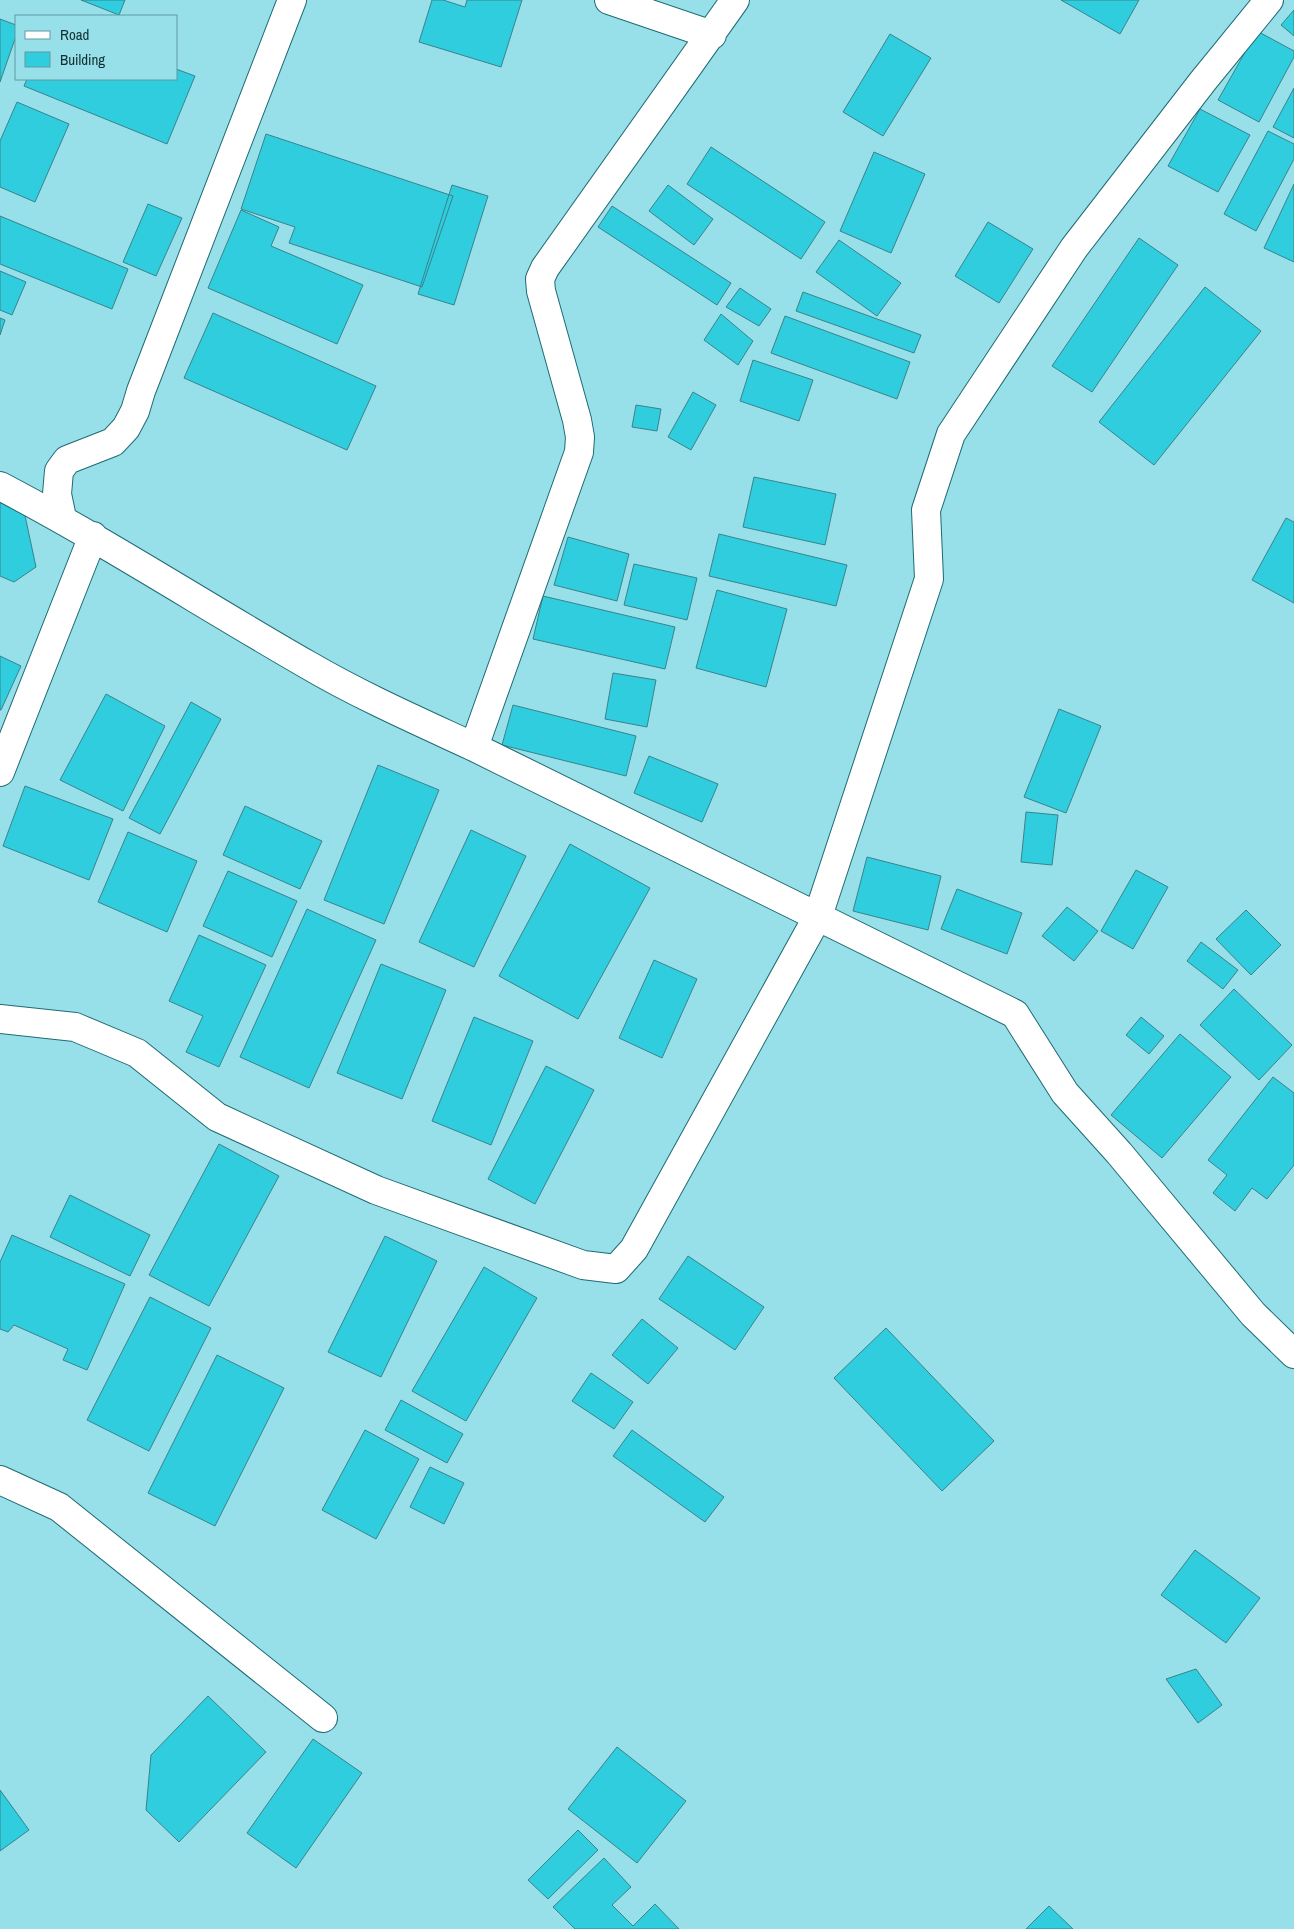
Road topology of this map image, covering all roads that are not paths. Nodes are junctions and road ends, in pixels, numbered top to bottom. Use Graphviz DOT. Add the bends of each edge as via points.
graph roads {
  1 [pos="292,0"];
  2 [pos="610,0"];
  3 [pos="735,0"];
  4 [pos="1269,0"];
  5 [pos="712,35"];
  6 [pos="0,486"];
  7 [pos="62,518"];
  8 [pos="93,536"];
  9 [pos="474,747"];
  10 [pos="0,772"];
  11 [pos="818,916"];
  12 [pos="0,1019"];
  13 [pos="1294,1354"];
  14 [pos="0,1480"];
  15 [pos="323,1718"];
  1 -- 7 [label="street" via="136,411 113,442 67,460 60,471 57,494"];
  2 -- 5 [label="street"];
  3 -- 5 [label="street"];
  4 -- 11 [label="street" via="1074,248 951,434 926,510 929,579"];
  5 -- 9 [label="street" via="540,279 577,420 579,452"];
  6 -- 7 [label="street"];
  7 -- 8 [label="street"];
  8 -- 9 [label="street" via="309,666"];
  8 -- 10 [label="street"];
  9 -- 11 [label="street"];
  11 -- 12 [label="street" via="634,1249 616,1269 583,1265 376,1190 217,1117 137,1053 75,1027"];
  11 -- 13 [label="street" via="1015,1014 1066,1094 1253,1314"];
  14 -- 15 [label="street" via="59,1507"];
}
